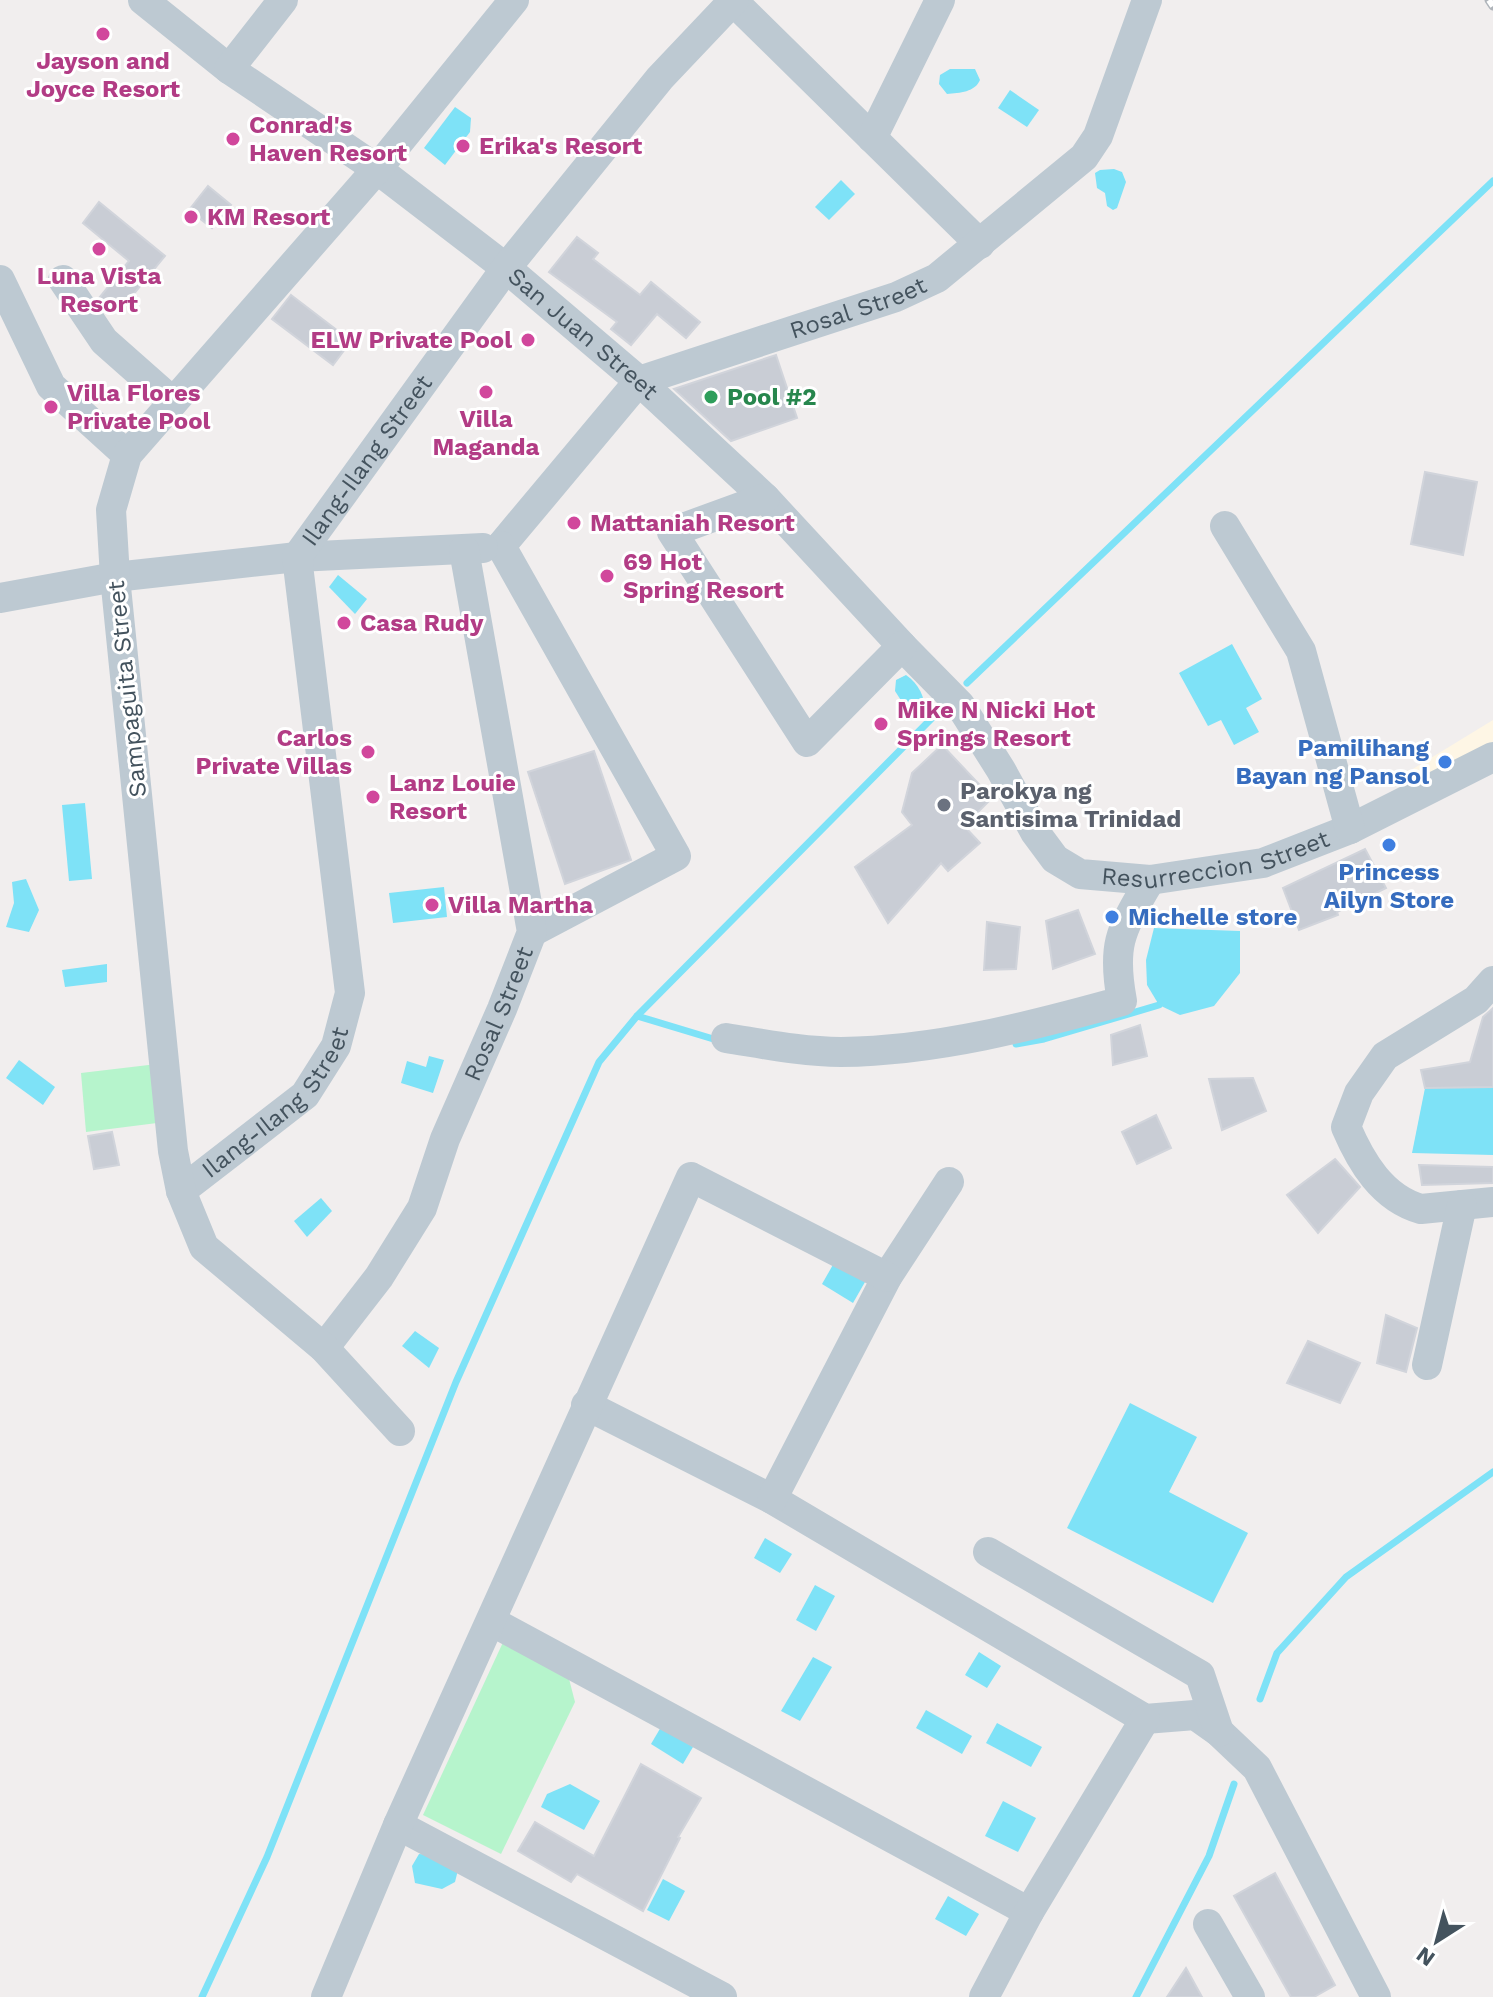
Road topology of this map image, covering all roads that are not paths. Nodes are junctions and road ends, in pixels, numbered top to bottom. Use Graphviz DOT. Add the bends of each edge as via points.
graph roads {
  1 [pos="143,0"];
  2 [pos="283,0"];
  3 [pos="514,0"];
  4 [pos="940,0"];
  5 [pos="1147,0"];
  6 [pos="734,1"];
  7 [pos="229,69"];
  8 [pos="872,138"];
  9 [pos="377,169"];
  10 [pos="980,244"];
  11 [pos="506,268"];
  12 [pos="0,280"];
  13 [pos="63,280"];
  14 [pos="639,381"];
  15 [pos="173,402"];
  16 [pos="127,455"];
  17 [pos="765,498"];
  18 [pos="1225,526"];
  19 [pos="501,546"];
  20 [pos="464,550"];
  21 [pos="297,557"];
  22 [pos="115,577"];
  23 [pos="0,598"];
  24 [pos="902,646"];
  25 [pos="960,705"];
  26 [pos="1493,757"];
  27 [pos="1350,829"];
  28 [pos="1150,880"];
  29 [pos="532,932"];
  30 [pos="1493,981"];
  31 [pos="726,1038"];
  32 [pos="949,1182"];
  33 [pos="181,1191"];
  34 [pos="1493,1202"];
  35 [pos="1462,1205"];
  36 [pos="887,1277"];
  37 [pos="324,1348"];
  38 [pos="1427,1365"];
  39 [pos="586,1405"];
  40 [pos="400,1431"];
  41 [pos="772,1499"];
  42 [pos="988,1552"];
  43 [pos="491,1621"];
  44 [pos="1145,1719"];
  45 [pos="1219,1732"];
  46 [pos="398,1825"];
  47 [pos="1029,1912"];
  48 [pos="1208,1924"];
  49 [pos="1367,1995"];
  50 [pos="326,1997"];
  51 [pos="722,1997"];
  52 [pos="984,1997"];
  53 [pos="1250,1997"];
  1 -- 7 [label="street, San Juan Street"];
  2 -- 7 [label="street"];
  3 -- 9 [label="street, Sampaguita Street"];
  4 -- 8 [label="street"];
  5 -- 10 [label="street, Rosal Street" via="1098,136 1084,157"];
  6 -- 8 [label="street"];
  6 -- 11 [label="street, Ilang-Ilang Street" via="660,78"];
  7 -- 9 [label="street, San Juan Street"];
  8 -- 10 [label="street"];
  9 -- 11 [label="street, San Juan Street"];
  9 -- 15 [label="street, Sampaguita Street"];
  10 -- 14 [label="street, Rosal Street" via="937,278 896,297"];
  11 -- 14 [label="street, San Juan Street"];
  11 -- 21 [label="street, Ilang-Ilang Street"];
  12 -- 16 [label="street" via="51,386"];
  13 -- 15 [label="street" via="104,341"];
  14 -- 17 [label="street, San Juan Street"];
  14 -- 19 [label="street"];
  15 -- 16 [label="street, Sampaguita Street"];
  16 -- 22 [label="street, Sampaguita Street" via="111,510"];
  17 -- 24 [label="street, San Juan Street"];
  17 -- 24 [label="street" via="672,532 807,742"];
  18 -- 27 [label="street" via="1301,651"];
  19 -- 20 [label="street"];
  19 -- 29 [label="street" via="676,856"];
  20 -- 21 [label="street"];
  20 -- 29 [label="street, Rosal Street"];
  21 -- 22 [label="street"];
  21 -- 33 [label="street, Ilang-Ilang Street" via="350,993 336,1046 305,1095"];
  22 -- 23 [label="street"];
  22 -- 33 [label="street, Sampaguita Street"];
  24 -- 25 [label="street, San Juan Street"];
  25 -- 28 [label="street, Resurreccion Street" via="1055,859 1080,874"];
  26 -- 27 [label="street, Resurreccion Street"];
  27 -- 28 [label="street, Resurreccion Street" via="1263,863"];
  28 -- 31 [label="street" via="1120,933 1117,972 1122,1001 1038,1025 888,1050 838,1052"];
  29 -- 37 [label="street, Rosal Street" via="445,1139 422,1208 379,1277"];
  30 -- 35 [label="street" via="1476,1000 1385,1056 1359,1093 1346,1127 1359,1156 1397,1197 1421,1209"];
  32 -- 36 [label="street"];
  33 -- 37 [label="street, Sampaguita Street" via="204,1247"];
  34 -- 35 [label="street"];
  35 -- 38 [label="street"];
  36 -- 39 [label="street" via="691,1177"];
  36 -- 41 [label="street"];
  37 -- 40 [label="street, Sampaguita Street"];
  39 -- 41 [label="street"];
  39 -- 43 [label="street"];
  41 -- 44 [label="street"];
  42 -- 45 [label="street" via="1200,1675"];
  43 -- 46 [label="street"];
  43 -- 47 [label="street"];
  44 -- 45 [label="street" via="1195,1715"];
  44 -- 47 [label="street"];
  45 -- 49 [label="street" via="1257,1768"];
  46 -- 50 [label="street"];
  46 -- 51 [label="street"];
  47 -- 52 [label="street"];
  48 -- 53 [label="street"];
}
